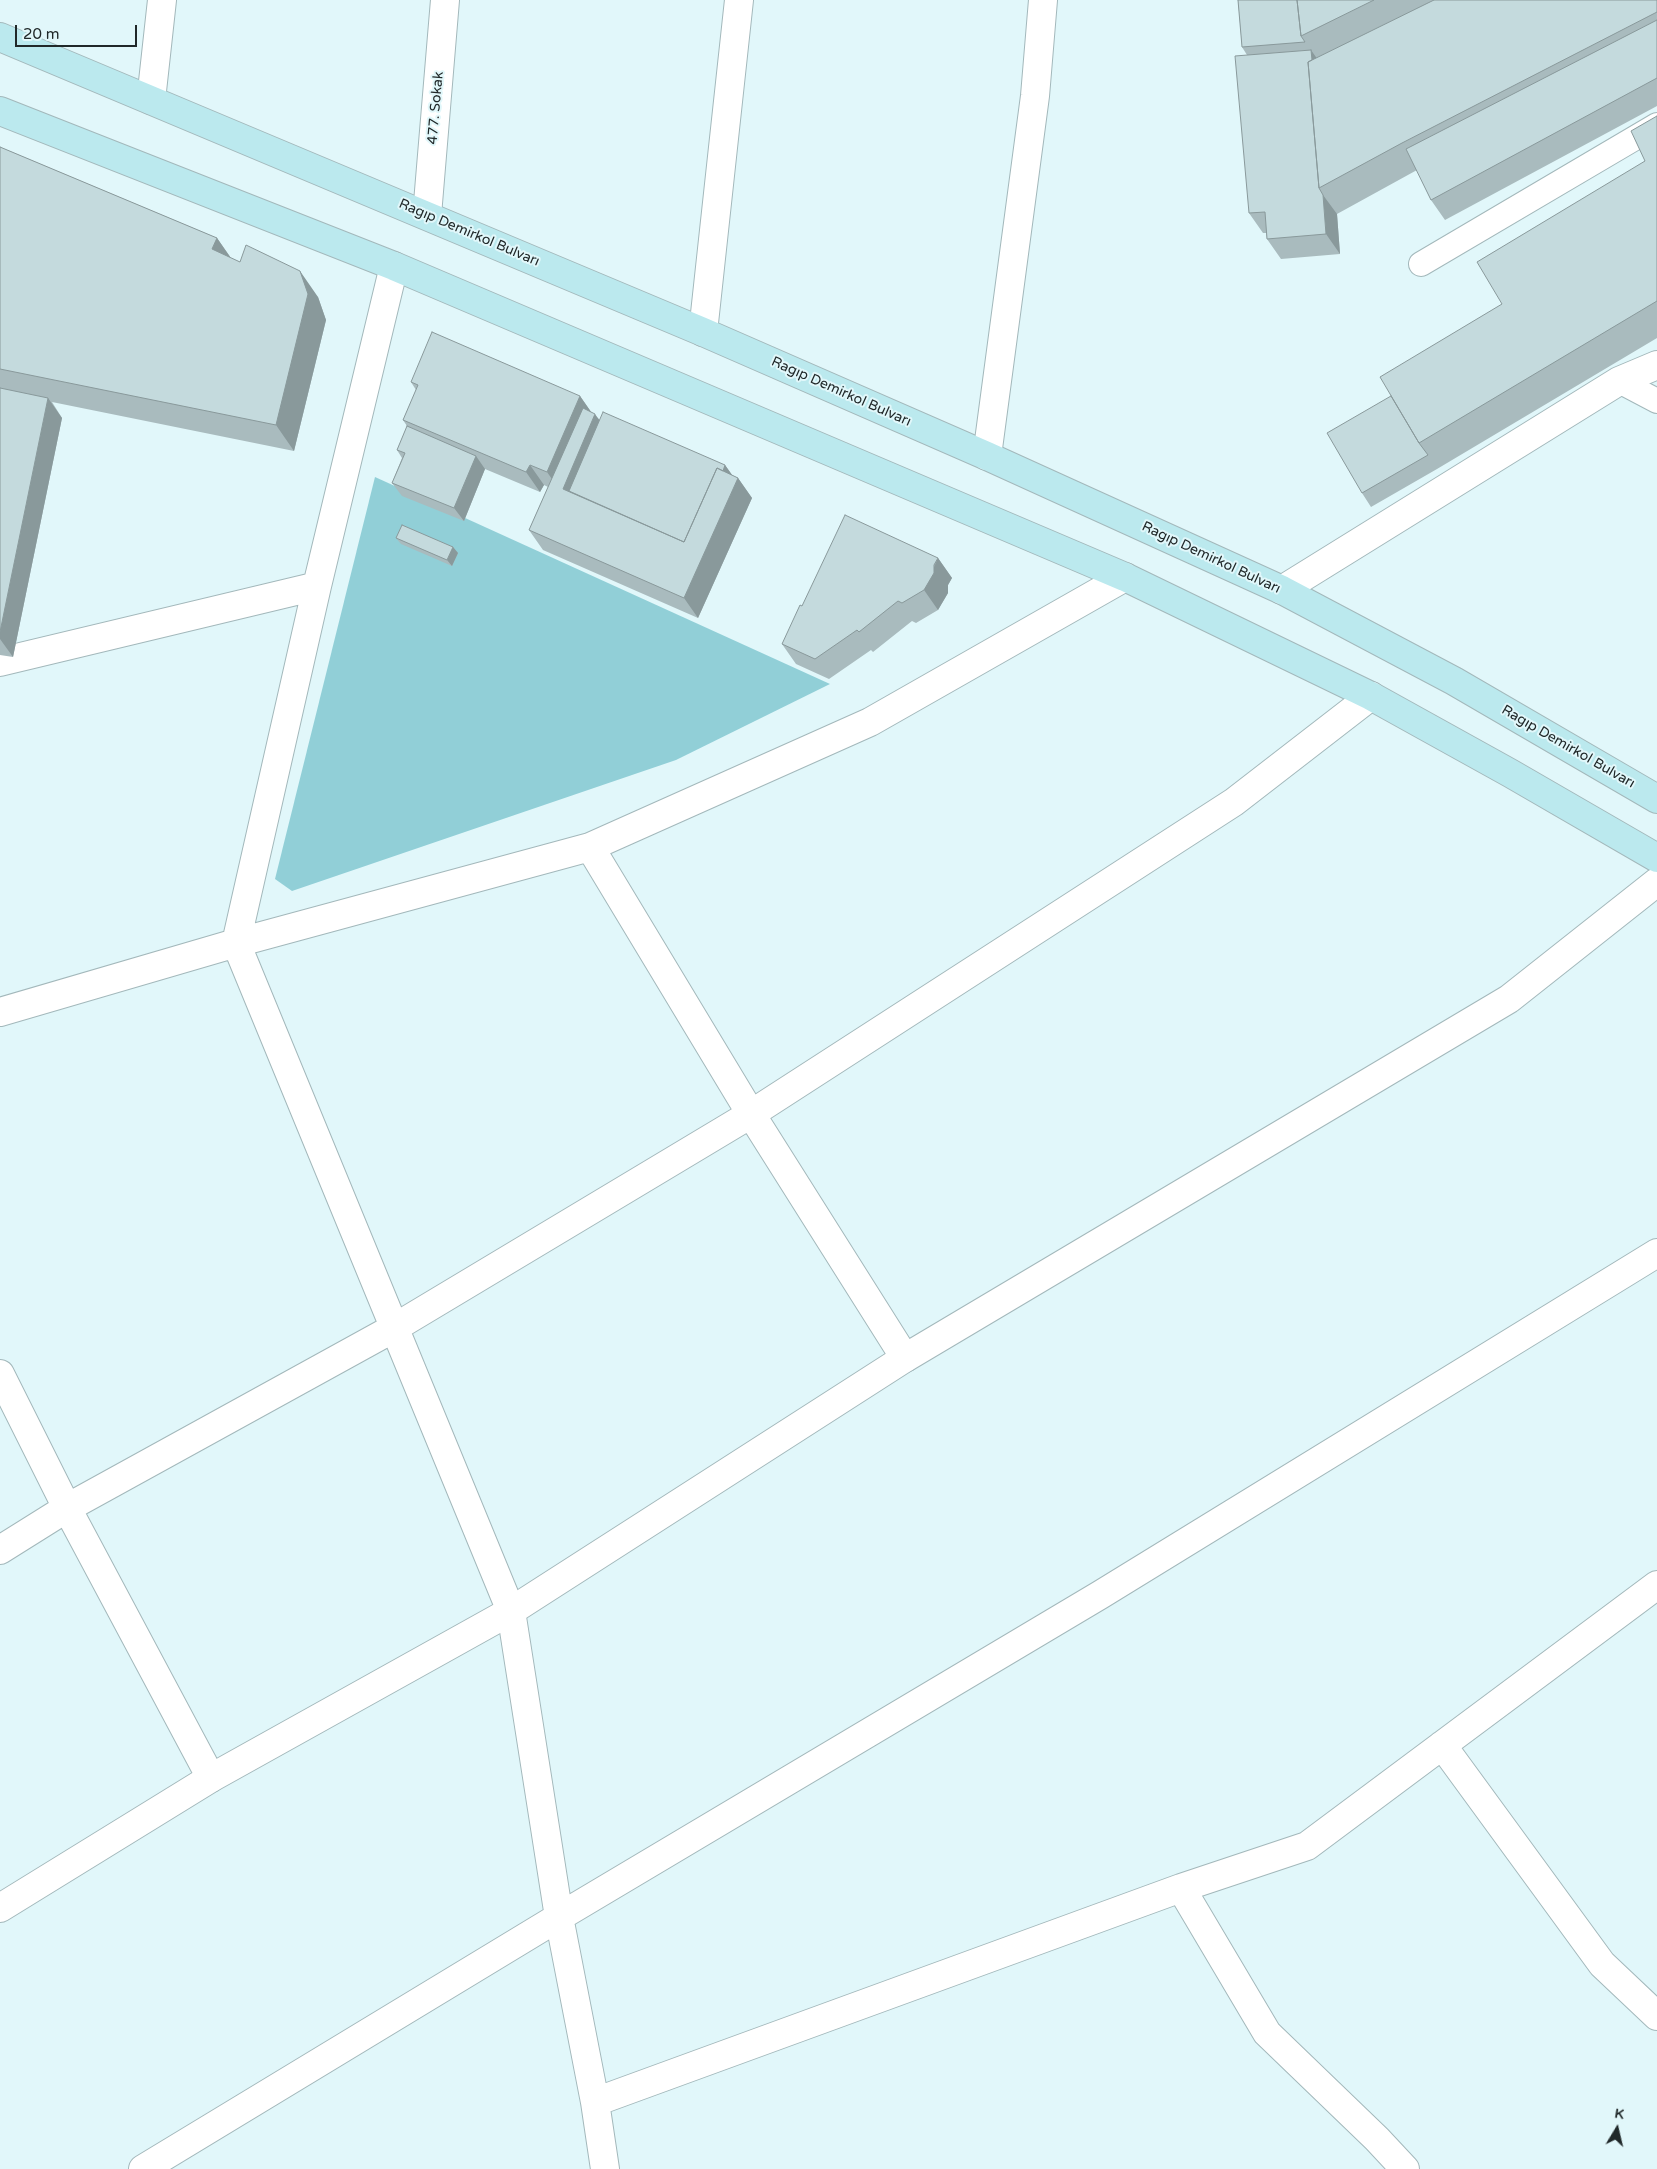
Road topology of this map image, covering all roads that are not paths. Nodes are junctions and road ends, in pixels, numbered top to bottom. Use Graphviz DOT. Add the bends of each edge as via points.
graph roads {
  1 [pos="162,0"];
  2 [pos="445,0"];
  3 [pos="739,0"];
  4 [pos="1043,0"];
  5 [pos="0,37"];
  6 [pos="151,100"];
  7 [pos="0,111"];
  8 [pos="1657,125"];
  9 [pos="426,215"];
  10 [pos="1421,264"];
  11 [pos="394,266"];
  12 [pos="703,332"];
  13 [pos="1657,365"];
  14 [pos="1619,380"];
  15 [pos="1657,401"];
  16 [pos="987,456"];
  17 [pos="1125,578"];
  18 [pos="317,586"];
  19 [pos="1282,590"];
  20 [pos="0,662"];
  21 [pos="1371,696"];
  22 [pos="1657,799"];
  23 [pos="590,847"];
  24 [pos="1657,858"];
  25 [pos="1657,882"];
  26 [pos="236,943"];
  27 [pos="0,1012"];
  28 [pos="751,1114"];
  29 [pos="1657,1253"];
  30 [pos="394,1328"];
  31 [pos="905,1358"];
  32 [pos="0,1374"];
  33 [pos="67,1508"];
  34 [pos="0,1550"];
  35 [pos="1657,1586"];
  36 [pos="511,1611"];
  37 [pos="1442,1745"];
  38 [pos="210,1778"];
  39 [pos="1181,1888"];
  40 [pos="0,1908"];
  41 [pos="560,1917"];
  42 [pos="1657,2016"];
  43 [pos="595,2102"];
  44 [pos="143,2169"];
  45 [pos="605,2169"];
  46 [pos="1405,2169"];
  1 -- 6 [label="street"];
  2 -- 9 [label="street, 477. Sokak"];
  3 -- 12 [label="street"];
  4 -- 16 [label="street" via="1035,96"];
  5 -- 6 [label="main road, Ragıp Demirkol Bulvarı"];
  6 -- 9 [label="main road, Ragıp Demirkol Bulvarı"];
  7 -- 11 [label="main road"];
  8 -- 10 [label="lane"];
  9 -- 12 [label="main road, Ragıp Demirkol Bulvarı"];
  11 -- 17 [label="main road"];
  11 -- 18 [label="street"];
  12 -- 16 [label="main road, Ragıp Demirkol Bulvarı"];
  13 -- 14 [label="street"];
  14 -- 15 [label="lane"];
  14 -- 19 [label="street"];
  16 -- 19 [label="main road, Ragıp Demirkol Bulvarı"];
  17 -- 21 [label="main road"];
  17 -- 23 [label="street" via="870,722"];
  18 -- 20 [label="street"];
  18 -- 26 [label="street"];
  19 -- 22 [label="main road, Ragıp Demirkol Bulvarı" via="1454,681"];
  21 -- 24 [label="main road"];
  21 -- 28 [label="street" via="1234,802"];
  23 -- 26 [label="street"];
  23 -- 28 [label="street"];
  25 -- 31 [label="street" via="1509,999"];
  26 -- 27 [label="street"];
  26 -- 30 [label="street"];
  28 -- 30 [label="street"];
  28 -- 31 [label="street"];
  29 -- 41 [label="street" via="1100,1595"];
  30 -- 33 [label="street"];
  30 -- 36 [label="street"];
  31 -- 36 [label="street"];
  32 -- 33 [label="street"];
  33 -- 34 [label="street"];
  33 -- 38 [label="street"];
  35 -- 37 [label="street"];
  36 -- 38 [label="street"];
  36 -- 41 [label="street"];
  37 -- 39 [label="street" via="1307,1846"];
  37 -- 42 [label="street" via="1602,1964"];
  38 -- 40 [label="street"];
  39 -- 43 [label="street"];
  39 -- 46 [label="street" via="1267,2033"];
  41 -- 43 [label="street"];
  41 -- 44 [label="street"];
  43 -- 45 [label="street"];
}
